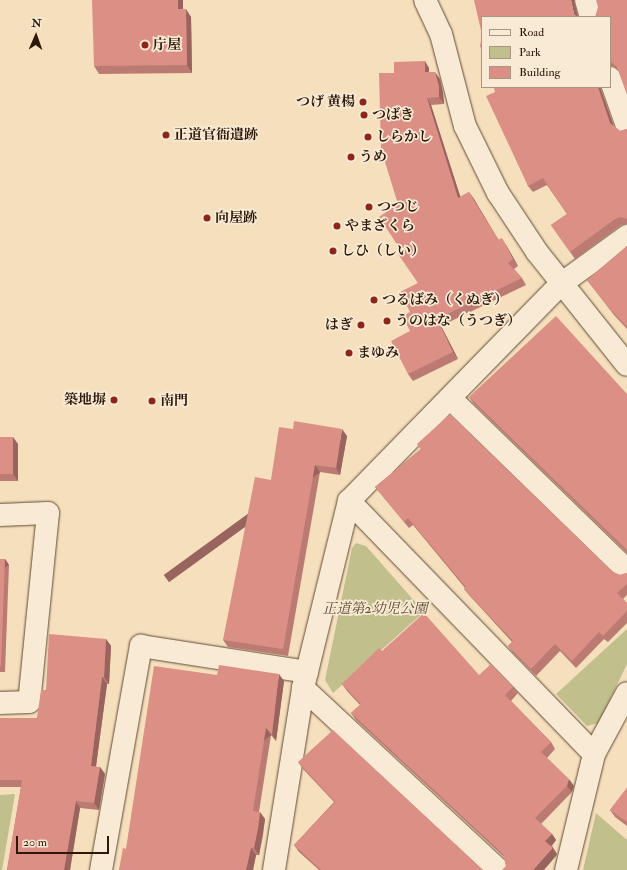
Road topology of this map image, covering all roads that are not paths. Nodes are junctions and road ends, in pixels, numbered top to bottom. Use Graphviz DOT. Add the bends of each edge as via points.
graph roads {
  1 [pos="425,0"];
  2 [pos="586,0"];
  3 [pos="591,16"];
  4 [pos="611,81"];
  5 [pos="627,126"];
  6 [pos="627,236"];
  7 [pos="561,284"];
  8 [pos="627,365"];
  9 [pos="451,399"];
  10 [pos="349,501"];
  11 [pos="0,515"];
  12 [pos="627,570"];
  13 [pos="305,680"];
  14 [pos="627,693"];
  15 [pos="0,703"];
  16 [pos="594,754"];
  17 [pos="101,870"];
  18 [pos="274,870"];
  19 [pos="499,870"];
  20 [pos="566,870"];
  1 -- 7 [label="street" via="441,34 465,126 498,193"];
  2 -- 3 [label="street"];
  4 -- 5 [label="street"];
  6 -- 7 [label="street"];
  7 -- 8 [label="street"];
  7 -- 9 [label="street"];
  9 -- 10 [label="street"];
  9 -- 12 [label="street"];
  10 -- 13 [label="street"];
  10 -- 16 [label="street"];
  11 -- 15 [label="street" via="48,513 29,702"];
  13 -- 17 [label="street" via="140,646"];
  13 -- 18 [label="street"];
  13 -- 19 [label="street"];
  14 -- 16 [label="street"];
  16 -- 20 [label="street"];
}
